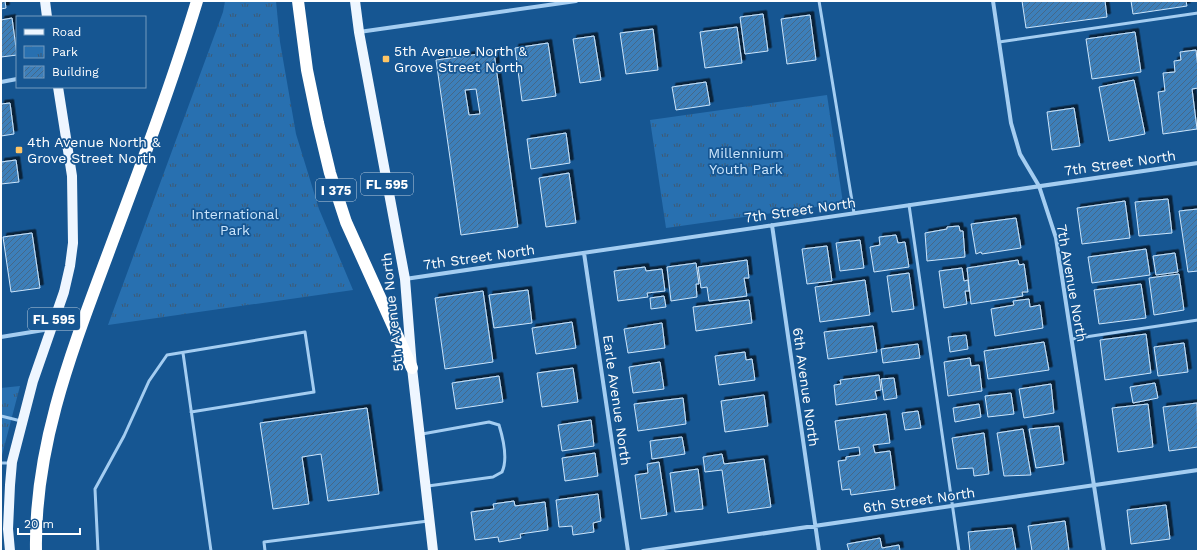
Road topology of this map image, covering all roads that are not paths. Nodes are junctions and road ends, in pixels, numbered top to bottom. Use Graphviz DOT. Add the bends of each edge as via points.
graph roads {
  1 [pos="45,1"];
  2 [pos="197,1"];
  3 [pos="298,1"];
  4 [pos="355,1"];
  5 [pos="576,1"];
  6 [pos="819,1"];
  7 [pos="993,1"];
  8 [pos="1198,13"];
  9 [pos="47,16"];
  10 [pos="359,32"];
  11 [pos="999,42"];
  12 [pos="16,79"];
  13 [pos="1,82"];
  14 [pos="58,88"];
  15 [pos="1198,163"];
  16 [pos="1039,186"];
  17 [pos="909,205"];
  18 [pos="854,213"];
  19 [pos="772,225"];
  20 [pos="584,253"];
  21 [pos="404,279"];
  22 [pos="1198,320"];
  23 [pos="50,329"];
  24 [pos="1,337"];
  25 [pos="1072,339"];
  26 [pos="183,353"];
  27 [pos="412,368"];
  28 [pos="191,412"];
  29 [pos="1,416"];
  30 [pos="22,421"];
  31 [pos="420,434"];
  32 [pos="12,462"];
  33 [pos="1,463"];
  34 [pos="1198,470"];
  35 [pos="1094,485"];
  36 [pos="426,486"];
  37 [pos="952,506"];
  38 [pos="430,520"];
  39 [pos="815,526"];
  40 [pos="10,551"];
  41 [pos="36,551"];
  42 [pos="98,551"];
  43 [pos="211,551"];
  44 [pos="265,551"];
  45 [pos="433,551"];
  46 [pos="628,551"];
  47 [pos="643,551"];
  48 [pos="819,551"];
  49 [pos="959,551"];
  50 [pos="1104,551"];
  1 -- 9 [label="main road"];
  2 -- 41 [label="highway" via="55,404 38,492"];
  3 -- 27 [label="highway, I 375" via="309,78 330,173 346,222"];
  4 -- 10 [label="main road, 5th Avenue North / FL 595"];
  5 -- 10 [label="street"];
  6 -- 18 [label="lane"];
  7 -- 11 [label="street, 7th Avenue North"];
  8 -- 11 [label="lane"];
  10 -- 21 [label="main road, 5th Avenue North / FL 595"];
  11 -- 16 [label="street, 7th Avenue North" via="1011,123 1020,154"];
  12 -- 13 [label="street"];
  14 -- 23 [label="main road, FL 595" via="72,176 73,243 64,292"];
  15 -- 16 [label="street, 7th Street North"];
  16 -- 17 [label="street, 7th Street North"];
  16 -- 25 [label="street, 7th Avenue North" via="1056,238"];
  17 -- 18 [label="street, 7th Street North"];
  17 -- 37 [label="lane"];
  18 -- 19 [label="street, 7th Street North"];
  19 -- 20 [label="street, 7th Street North"];
  19 -- 39 [label="street, 6th Avenue North"];
  20 -- 21 [label="street, 7th Street North"];
  20 -- 46 [label="street, Earle Avenue North"];
  21 -- 27 [label="main road, 5th Avenue North / FL 595"];
  22 -- 25 [label="lane"];
  23 -- 24 [label="street"];
  23 -- 30 [label="main road, FL 595"];
  25 -- 35 [label="street, 7th Avenue North"];
  26 -- 28 [label="lane"];
  26 -- 28 [label="lane" via="305,332 314,392"];
  26 -- 42 [label="lane" via="167,355 149,381 124,436 95,489"];
  27 -- 31 [label="main road, 5th Avenue North / FL 595"];
  28 -- 43 [label="lane"];
  29 -- 30 [label="lane"];
  30 -- 32 [label="main road, FL 595"];
  31 -- 36 [label="main road, 5th Avenue North / FL 595"];
  31 -- 36 [label="lane" via="489,422 500,424 506,465 502,472 493,477"];
  32 -- 33 [label="lane"];
  32 -- 40 [label="main road, FL 595" via="8,529"];
  34 -- 35 [label="street, 6th Street North"];
  35 -- 37 [label="street, 6th Street North"];
  35 -- 50 [label="street, 7th Avenue North"];
  36 -- 38 [label="main road, 5th Avenue North / FL 595"];
  37 -- 39 [label="street, 6th Street North"];
  37 -- 49 [label="lane"];
  38 -- 44 [label="lane" via="264,542"];
  38 -- 45 [label="main road, 5th Avenue North / FL 595"];
  39 -- 47 [label="street, 6th Street North"];
  39 -- 48 [label="street, 6th Avenue North"];
}
